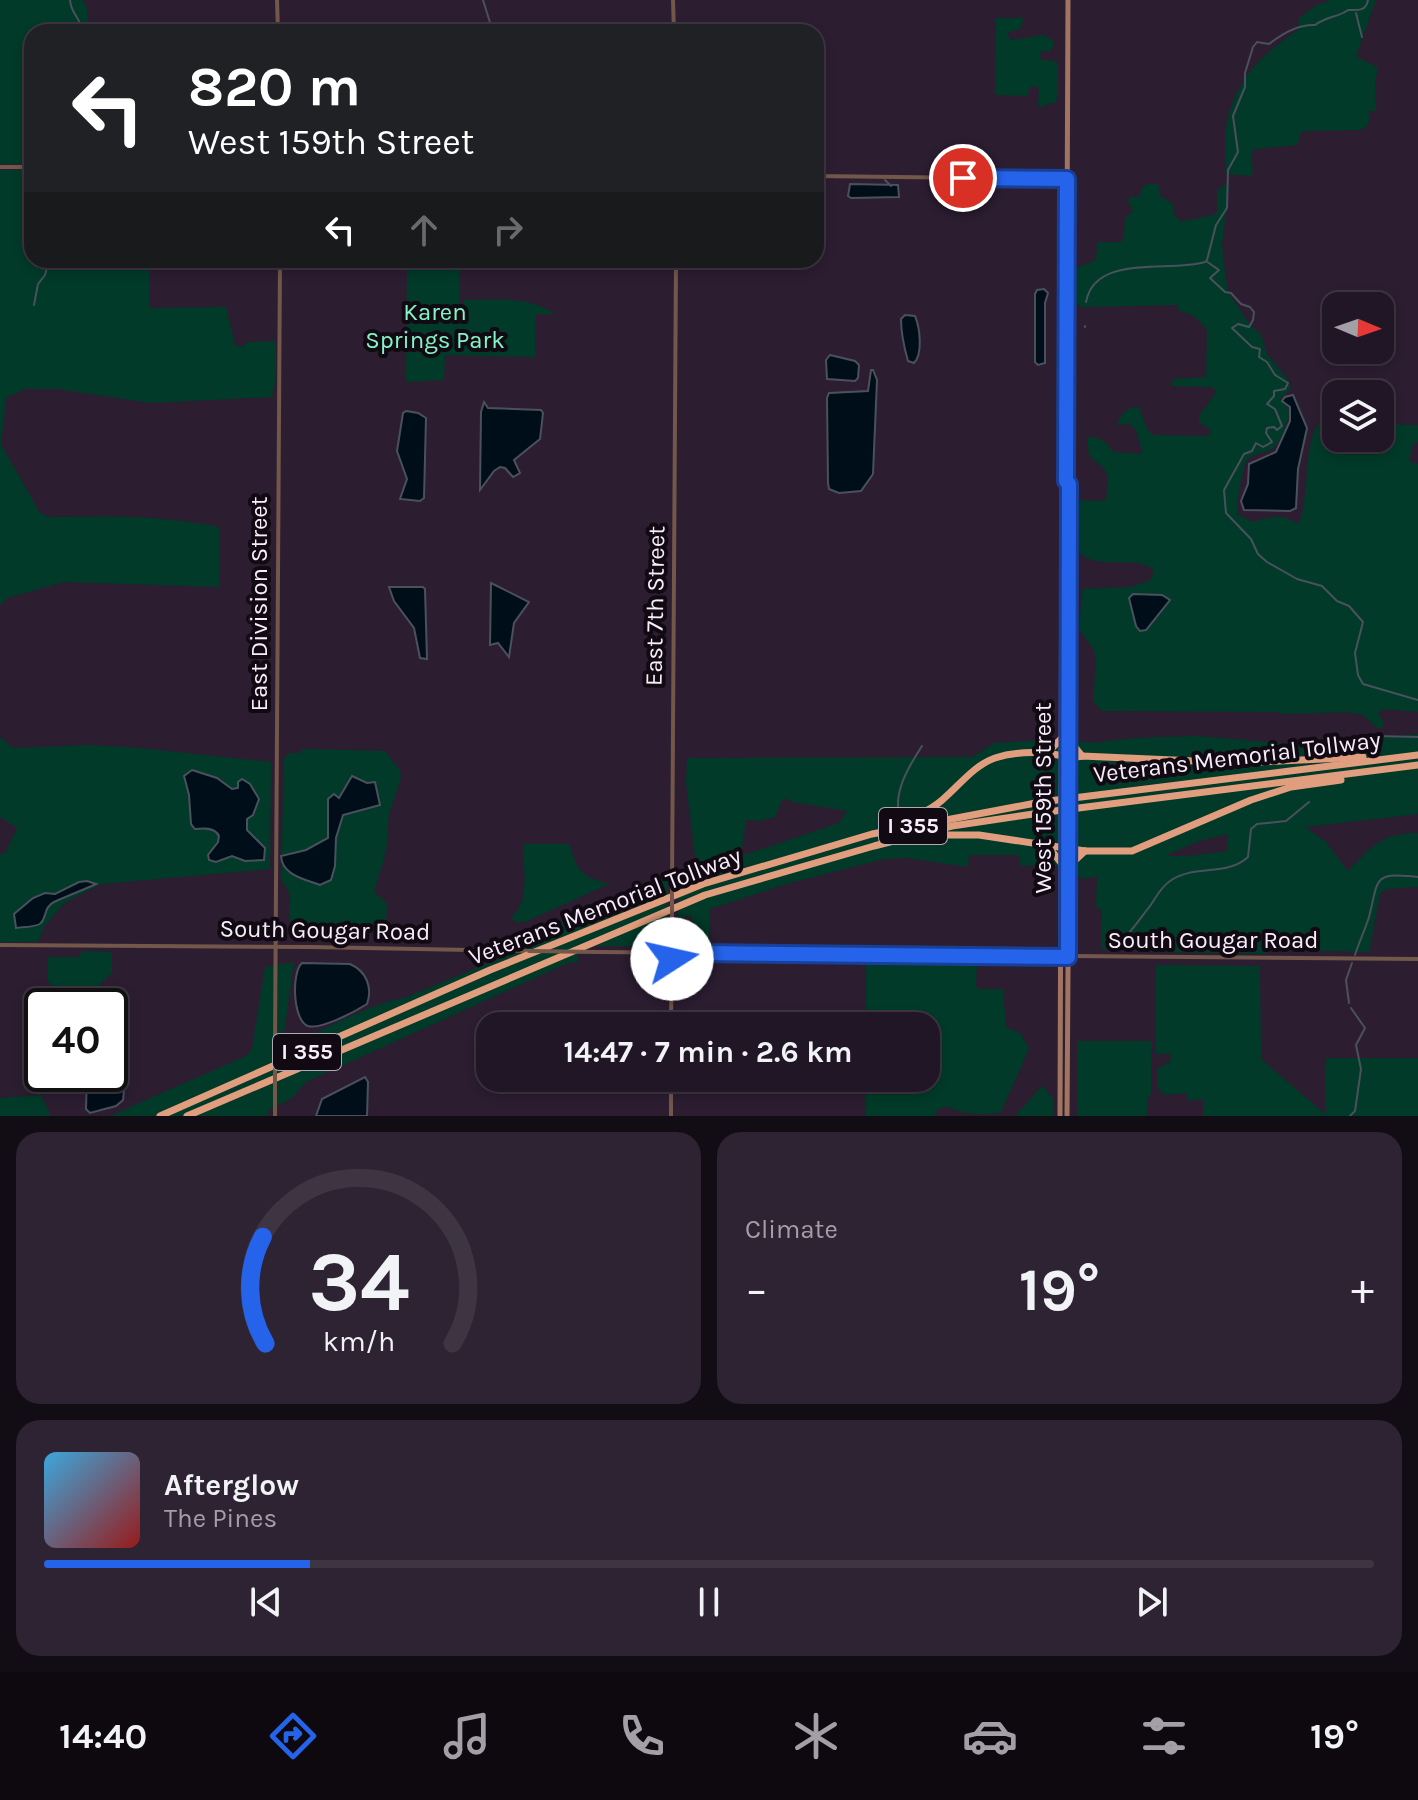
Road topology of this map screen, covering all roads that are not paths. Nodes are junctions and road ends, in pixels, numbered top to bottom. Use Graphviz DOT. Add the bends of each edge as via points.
graph roads {
  1 [pos="277,0"];
  2 [pos="673,0"];
  3 [pos="1068,0"];
  4 [pos="278,24"];
  5 [pos="674,24"];
  6 [pos="0,167"];
  7 [pos="24,167"];
  8 [pos="824,176"];
  9 [pos="1068,179"];
  10 [pos="280,268"];
  11 [pos="676,268"];
  12 [pos="1065,740"];
  13 [pos="1047,753"];
  14 [pos="1418,755"];
  15 [pos="1065,756"];
  16 [pos="1082,756"];
  17 [pos="1397,757"];
  18 [pos="1418,766"];
  19 [pos="865,836"];
  20 [pos="874,846"];
  21 [pos="1047,846"];
  22 [pos="1065,848"];
  23 [pos="1085,851"];
  24 [pos="1065,864"];
  25 [pos="0,945"];
  26 [pos="275,947"];
  27 [pos="672,953"];
  28 [pos="1065,957"];
  29 [pos="1418,959"];
  30 [pos="671,1012"];
  31 [pos="671,1092"];
  32 [pos="160,1116"];
  33 [pos="187,1116"];
  34 [pos="275,1116"];
  35 [pos="671,1116"];
  36 [pos="1060,1116"];
  37 [pos="1067,1116"];
  1 -- 4 [label="street"];
  2 -- 5 [label="street"];
  3 -- 9 [label="main road, West 159th Street"];
  6 -- 7 [label="street"];
  8 -- 9 [label="street"];
  9 -- 12 [label="main road, West 159th Street" via="1062,486"];
  10 -- 26 [label="street, East Division Street"];
  11 -- 27 [label="street, East 7th Street, bridge"];
  12 -- 13 [label="highway"];
  12 -- 15 [label="main road, West 159th Street"];
  12 -- 16 [label="highway"];
  13 -- 15 [label="highway"];
  13 -- 19 [label="highway" via="993,759 938,804"];
  14 -- 17 [label="highway, Veterans Memorial Tollway / I 355"];
  15 -- 16 [label="highway"];
  15 -- 22 [label="main road, West 159th Street, bridge"];
  15 -- 22 [label="main road, West 159th Street, bridge"];
  16 -- 17 [label="highway" via="1238,763"];
  17 -- 19 [label="highway, Veterans Memorial Tollway / I 355" via="1056,799"];
  18 -- 20 [label="highway, Veterans Memorial Tollway / I 355" via="1031,814 952,826"];
  18 -- 23 [label="highway" via="1291,787 1132,851"];
  19 -- 32 [label="highway, Veterans Memorial Tollway / I 355" via="703,884 490,970"];
  20 -- 21 [label="highway" via="946,835"];
  20 -- 33 [label="highway, Veterans Memorial Tollway / I 355" via="705,895"];
  21 -- 22 [label="highway"];
  21 -- 24 [label="highway"];
  22 -- 23 [label="highway"];
  22 -- 24 [label="main road, West 159th Street"];
  23 -- 24 [label="highway"];
  24 -- 28 [label="main road, West 159th Street"];
  25 -- 26 [label="street, South Gougar Road"];
  26 -- 27 [label="street, South Gougar Road, bridge"];
  26 -- 34 [label="street, East Division Street, bridge"];
  27 -- 28 [label="street, South Gougar Road"];
  27 -- 30 [label="street, East 7th Street"];
  28 -- 29 [label="street, South Gougar Road"];
  28 -- 36 [label="main road, West 159th Street"];
  28 -- 37 [label="main road, West 159th Street"];
  31 -- 35 [label="street"];
}
